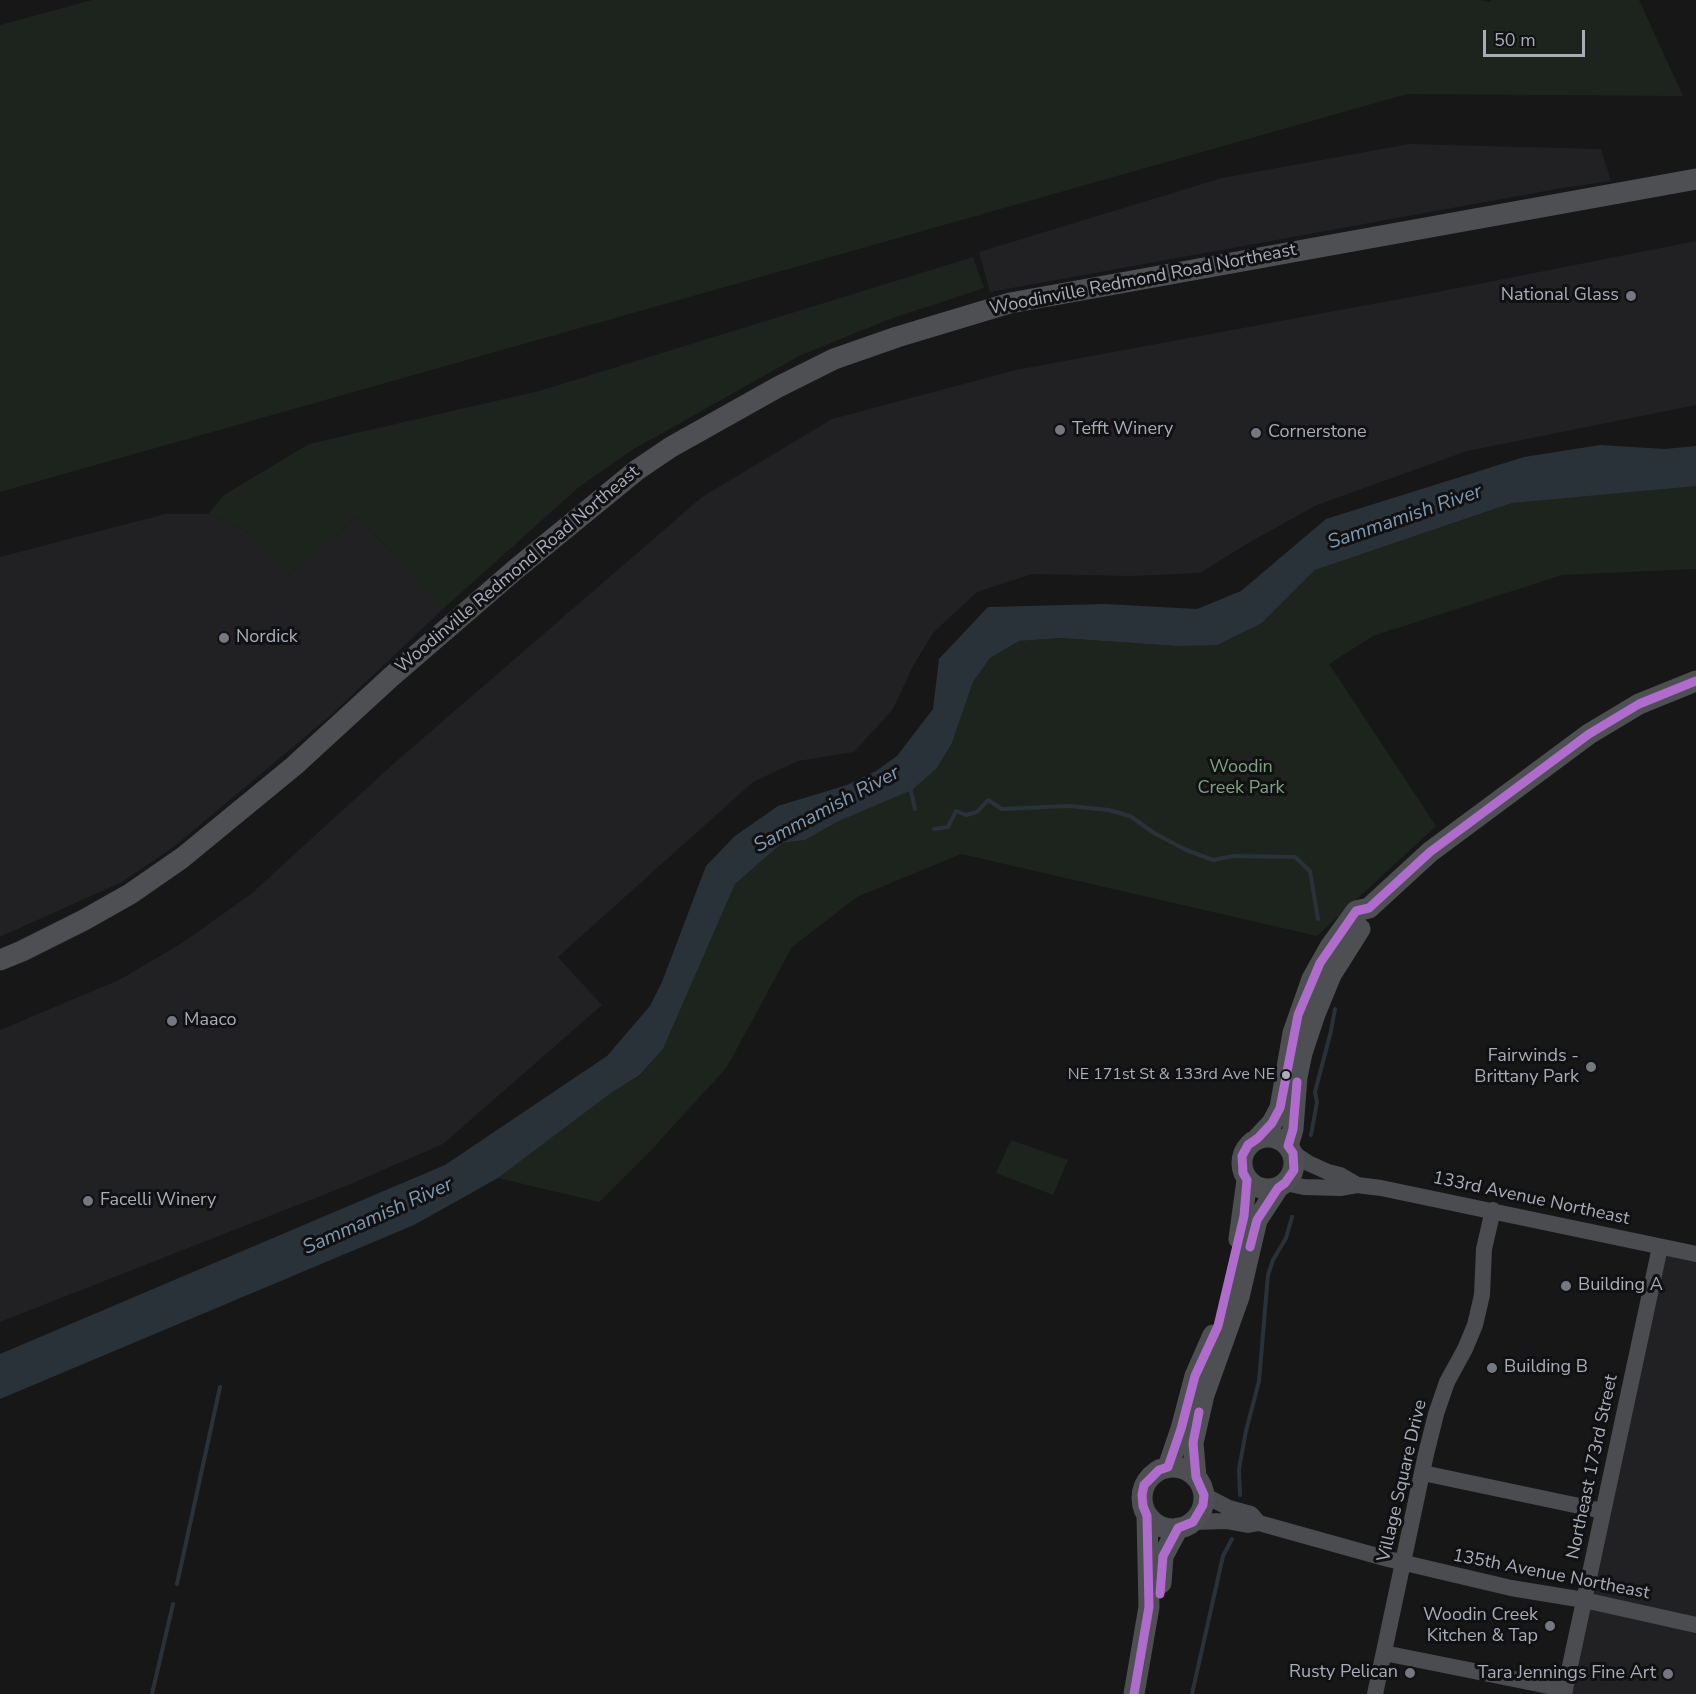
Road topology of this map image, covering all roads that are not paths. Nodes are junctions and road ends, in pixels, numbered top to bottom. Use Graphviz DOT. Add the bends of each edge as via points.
graph roads {
  1 [pos="1696,179"];
  2 [pos="1696,681"];
  3 [pos="1370,908"];
  4 [pos="0,960"];
  5 [pos="1258,1138"];
  6 [pos="1290,1150"];
  7 [pos="1248,1180"];
  8 [pos="1357,1185"];
  9 [pos="1281,1186"];
  10 [pos="1493,1210"];
  11 [pos="1660,1247"];
  12 [pos="1696,1254"];
  13 [pos="1168,1467"];
  14 [pos="1423,1473"];
  15 [pos="1200,1486"];
  16 [pos="1603,1511"];
  17 [pos="1147,1516"];
  18 [pos="1259,1523"];
  19 [pos="1185,1525"];
  20 [pos="1403,1563"];
  21 [pos="1584,1600"];
  22 [pos="1696,1625"];
  23 [pos="1384,1653"];
  24 [pos="1559,1691"];
  25 [pos="1134,1694"];
  26 [pos="1147,1694"];
  27 [pos="1375,1694"];
  1 -- 4 [label="main road, Woodinville Redmond Road Northeast" via="1010,303 834,359 671,447 637,470 507,576 294,766 182,858 84,920"];
  2 -- 3 [label="main road" via="1639,704 1589,734 1430,852"];
  3 -- 5 [label="main road" via="1356,911 1312,979 1293,1033 1280,1108"];
  3 -- 6 [label="main road" via="1370,917 1341,956 1323,992 1302,1053"];
  5 -- 6 [label="main road" via="1275,1137"];
  5 -- 7 [label="main road" via="1242,1156 1243,1173"];
  6 -- 8 [label="street, 133rd Avenue Northeast"];
  6 -- 9 [label="main road" via="1294,1170"];
  7 -- 9 [label="main road" via="1261,1189"];
  7 -- 13 [label="main road" via="1244,1216 1218,1326 1195,1376"];
  8 -- 9 [label="street, 133rd Avenue Northeast"];
  8 -- 10 [label="street, 133rd Avenue Northeast"];
  9 -- 15 [label="main road" via="1257,1220 1239,1297 1201,1403 1193,1443"];
  10 -- 11 [label="street, 133rd Avenue Northeast"];
  10 -- 14 [label="street, Village Square Drive" via="1475,1325 1447,1382"];
  11 -- 12 [label="street, 133rd Avenue Northeast"];
  11 -- 16 [label="street, Northeast 173rd Street"];
  13 -- 15 [label="main road" via="1188,1470"];
  13 -- 17 [label="main road" via="1144,1485 1143,1506"];
  14 -- 16 [label="street"];
  14 -- 20 [label="street, Village Square Drive"];
  15 -- 18 [label="street, 135th Avenue Northeast" via="1229,1508 1251,1514"];
  15 -- 19 [label="main road" via="1203,1505 1199,1514"];
  16 -- 21 [label="street, Northeast 173rd Street"];
  17 -- 19 [label="main road" via="1163,1528"];
  17 -- 25 [label="main road" via="1149,1607"];
  18 -- 19 [label="street, 135th Avenue Northeast"];
  18 -- 20 [label="street, 135th Avenue Northeast"];
  19 -- 26 [label="main road" via="1163,1556"];
  20 -- 21 [label="street, 135th Avenue Northeast"];
  20 -- 23 [label="street, Village Square Drive"];
  21 -- 22 [label="street, 135th Avenue Northeast"];
  21 -- 24 [label="street, Northeast 173rd Street"];
  23 -- 24 [label="street"];
  23 -- 27 [label="street, Village Square Drive"];
}
